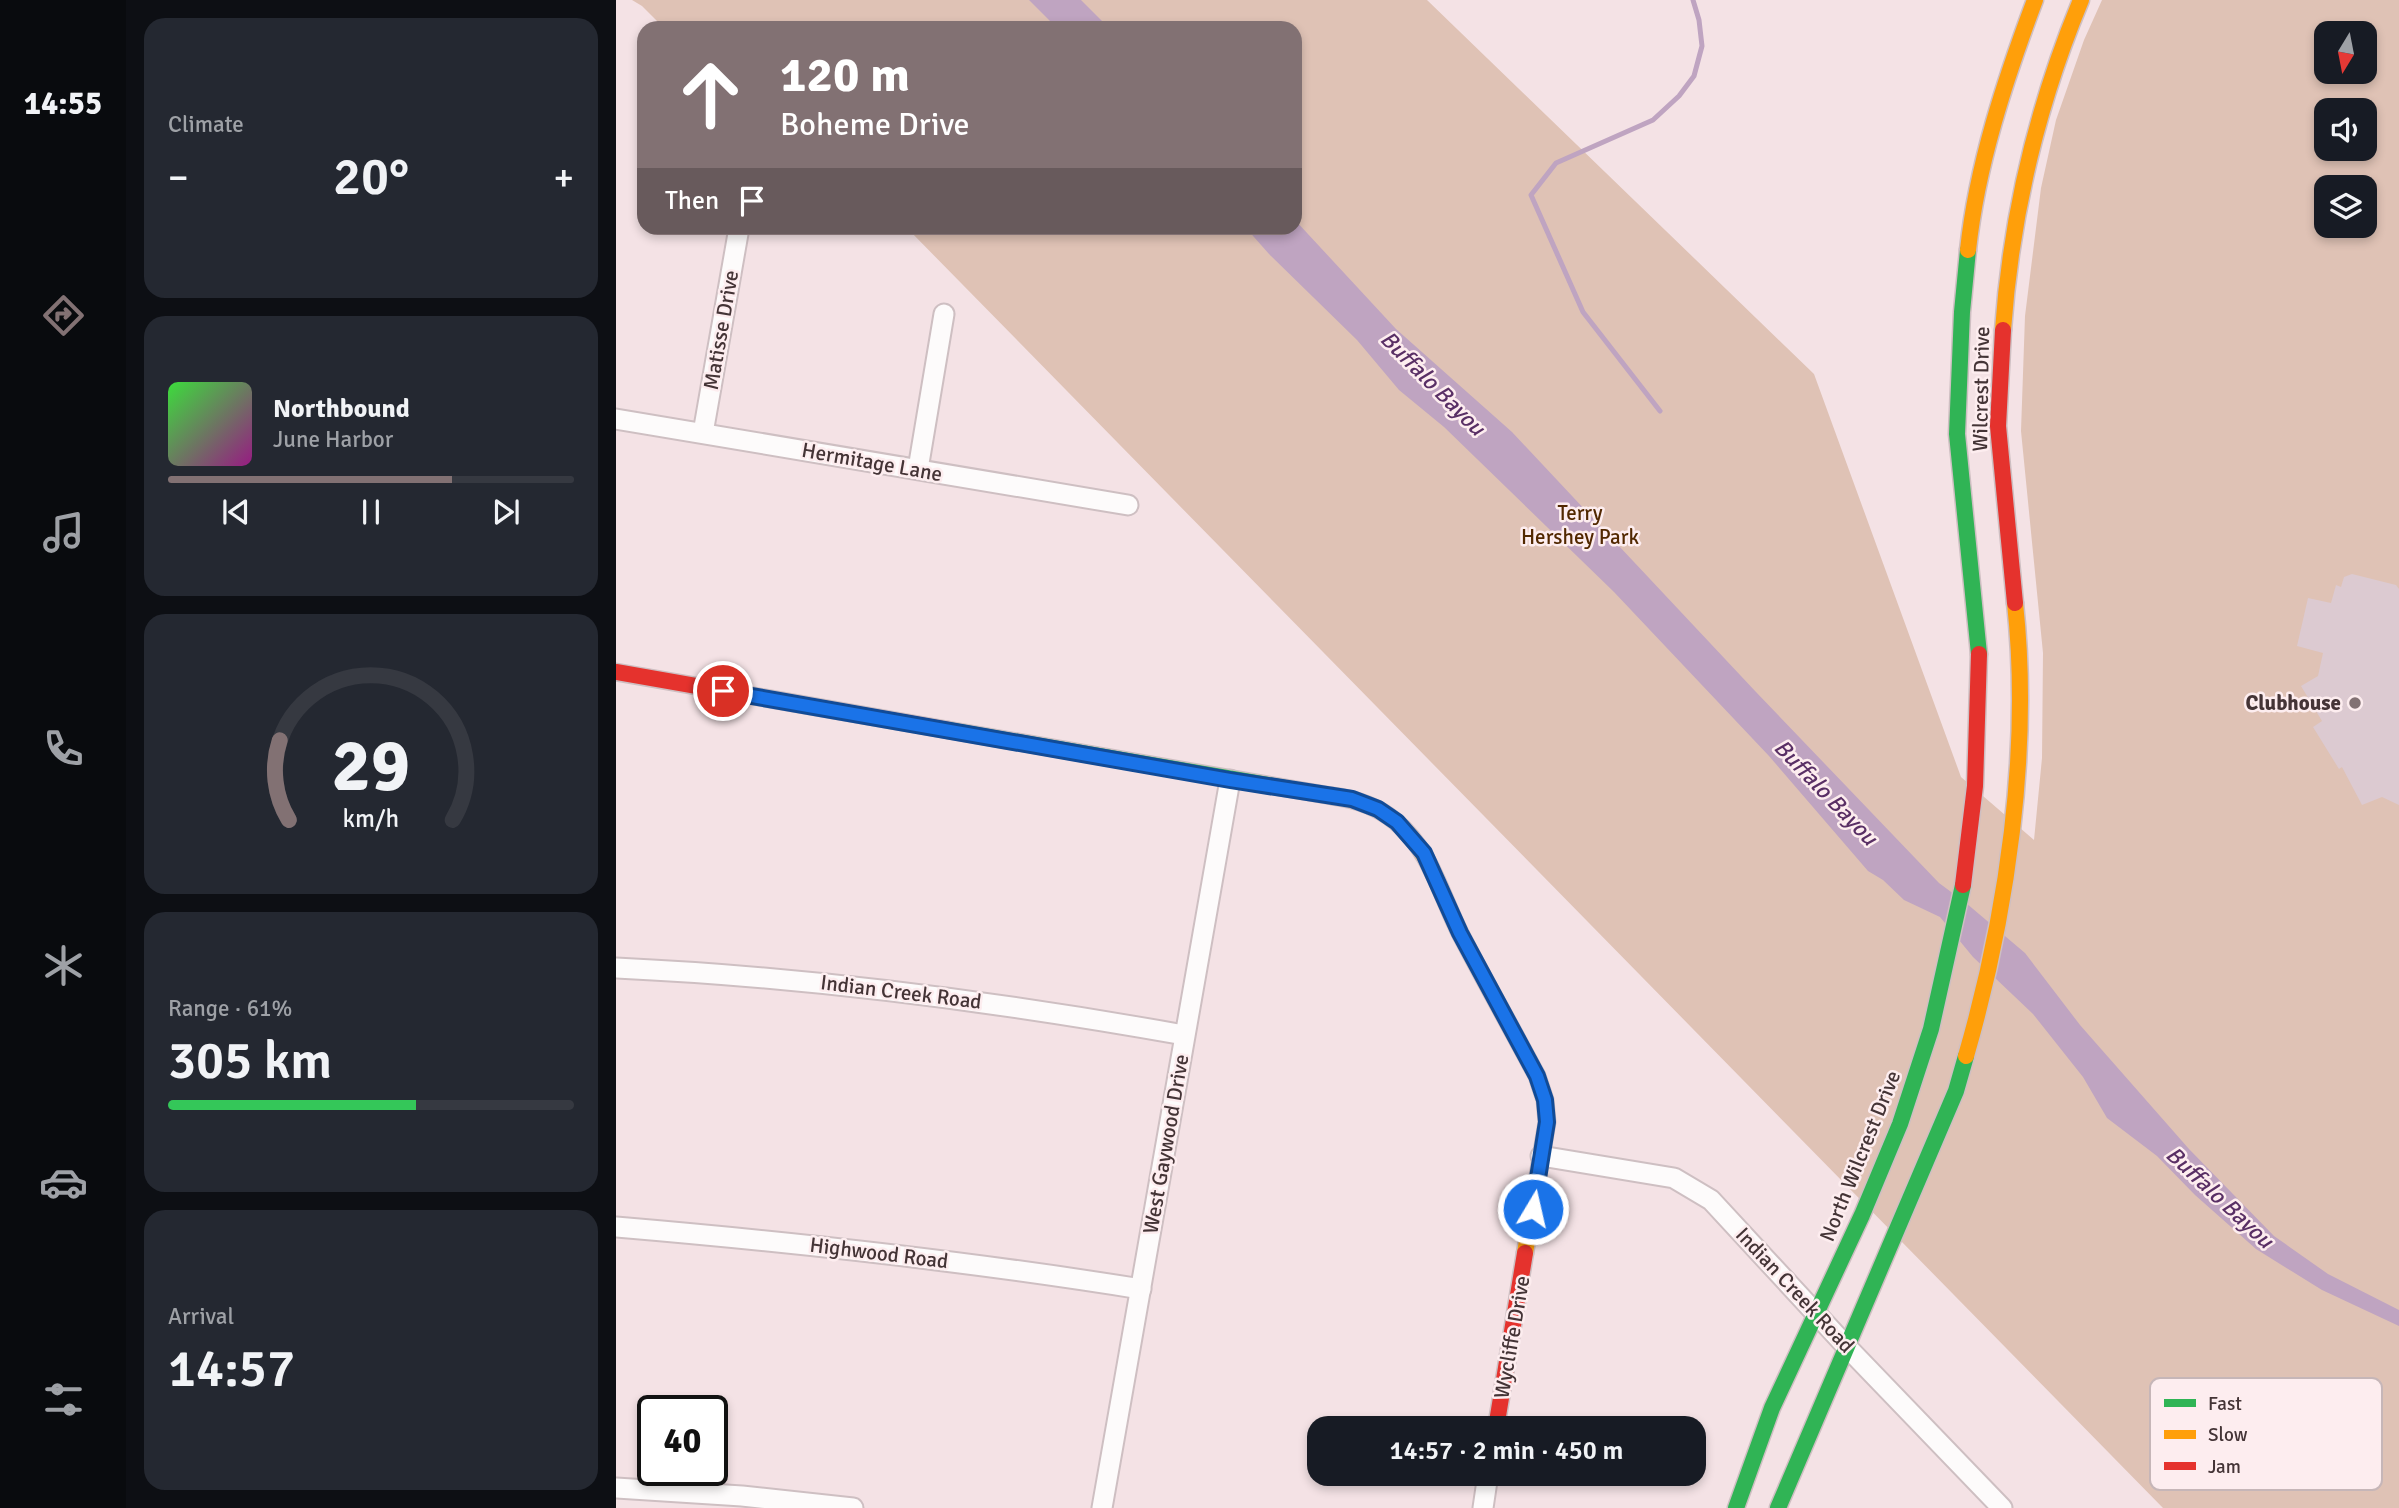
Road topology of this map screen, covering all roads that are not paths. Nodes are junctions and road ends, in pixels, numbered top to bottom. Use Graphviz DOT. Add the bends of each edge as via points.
graph roads {
  1 [pos="2035,0"];
  2 [pos="2081,0"];
  3 [pos="738,235"];
  4 [pos="944,314"];
  5 [pos="616,419"];
  6 [pos="703,433"];
  7 [pos="918,469"];
  8 [pos="1128,505"];
  9 [pos="616,672"];
  10 [pos="1998,694"];
  11 [pos="1230,780"];
  12 [pos="1973,805"];
  13 [pos="616,968"];
  14 [pos="1184,1035"];
  15 [pos="1541,1156"];
  16 [pos="616,1227"];
  17 [pos="1141,1289"];
  18 [pos="1815,1313"];
  19 [pos="1846,1346"];
  20 [pos="1498,1416"];
  21 [pos="1487,1486"];
  22 [pos="616,1488"];
  23 [pos="853,1508"];
  24 [pos="1102,1508"];
  25 [pos="1483,1508"];
  26 [pos="1737,1508"];
  27 [pos="1778,1508"];
  28 [pos="2002,1508"];
  1 -- 10 [label="main road, Wilcrest Drive" via="2012,59 1980,177 1962,313 1957,434 1979,656"];
  2 -- 10 [label="main road, Wilcrest Drive" via="2039,114 2021,185 2003,316 1997,432 2019,654"];
  3 -- 6 [label="street, Matisse Drive"];
  4 -- 7 [label="street"];
  5 -- 6 [label="street, Hermitage Lane"];
  6 -- 7 [label="street, Hermitage Lane"];
  7 -- 8 [label="street, Hermitage Lane"];
  9 -- 11 [label="main road, Wycliffe Drive"];
  10 -- 12 [label="main road, Wilcrest Drive"];
  10 -- 19 [label="main road, Wilcrest Drive" via="2019,757 1998,916 1965,1061 1933,1150"];
  11 -- 14 [label="street, West Gaywood Drive"];
  11 -- 15 [label="main road, Wycliffe Drive" via="1352,799 1397,822 1424,853 1460,933 1537,1076 1547,1122"];
  12 -- 18 [label="main road, North Wilcrest Drive" via="1964,883 1931,1028 1900,1124"];
  13 -- 14 [label="street, Indian Creek Road" via="761,976 940,995"];
  14 -- 17 [label="street, West Gaywood Drive"];
  15 -- 18 [label="street, Indian Creek Road" via="1674,1178 1711,1200"];
  15 -- 20 [label="main road, Wycliffe Drive"];
  16 -- 17 [label="street, Highwood Road" via="780,1241"];
  17 -- 24 [label="street, West Gaywood Drive"];
  18 -- 19 [label="street, Indian Creek Road"];
  18 -- 26 [label="main road, North Wilcrest Drive" via="1772,1408"];
  19 -- 27 [label="main road"];
  19 -- 28 [label="street, Indian Creek Road"];
  21 -- 25 [label="street"];
  22 -- 23 [label="street"];
}
